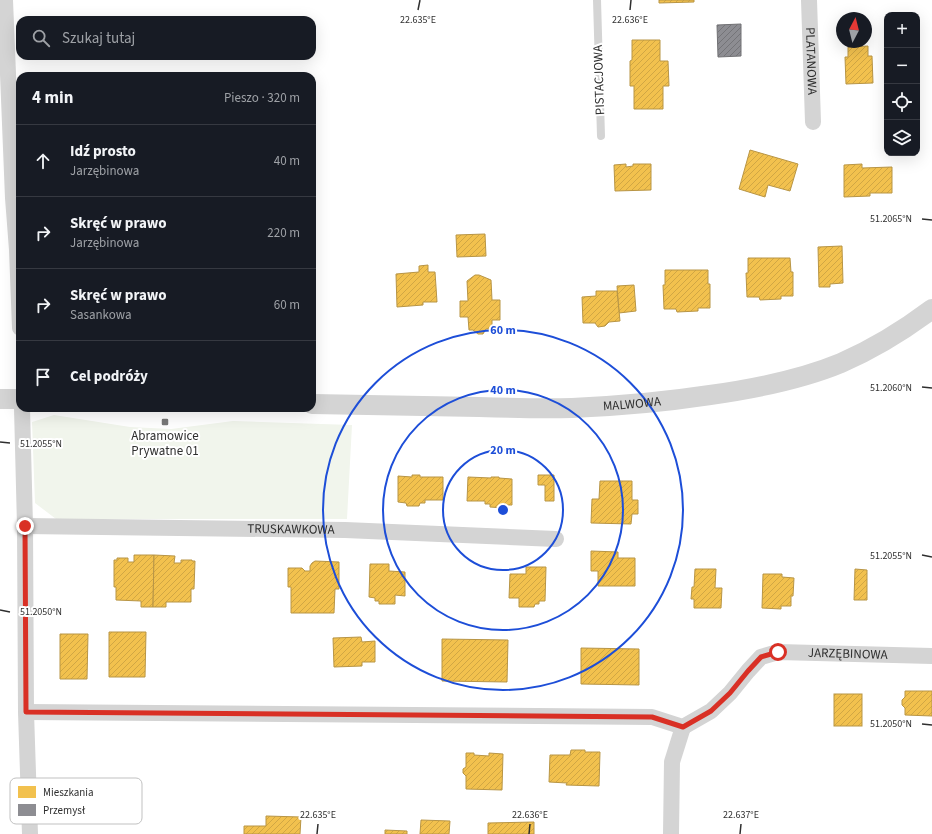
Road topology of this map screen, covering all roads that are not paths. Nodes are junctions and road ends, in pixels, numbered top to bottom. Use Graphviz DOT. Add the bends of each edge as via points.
graph roads {
  1 [pos="5,0"];
  2 [pos="597,0"];
  3 [pos="809,0"];
  4 [pos="813,122"];
  5 [pos="601,136"];
  6 [pos="16,237"];
  7 [pos="932,309"];
  8 [pos="0,399"];
  9 [pos="16,399"];
  10 [pos="316,404"];
  11 [pos="22,412"];
  12 [pos="25,526"];
  13 [pos="556,540"];
  14 [pos="932,656"];
  15 [pos="26,712"];
  16 [pos="683,727"];
  17 [pos="28,778"];
  18 [pos="30,824"];
  19 [pos="30,834"];
  20 [pos="671,834"];
  1 -- 6 [label="street"];
  2 -- 5 [label="lane, PISTACJOWA"];
  3 -- 4 [label="street, PLATANOWA"];
  7 -- 10 [label="street, MALWOWA" via="883,342 840,363 771,384 684,399 571,408"];
  8 -- 9 [label="street"];
  11 -- 12 [label="street"];
  12 -- 13 [label="street, TRUSKAWKOWA" via="345,530"];
  12 -- 15 [label="street"];
  14 -- 16 [label="street, JARZĘBINOWA" via="778,652 761,657 711,711"];
  15 -- 16 [label="street" via="652,717"];
  15 -- 17 [label="street"];
  16 -- 20 [label="street" via="672,762"];
  18 -- 19 [label="street"];
}
